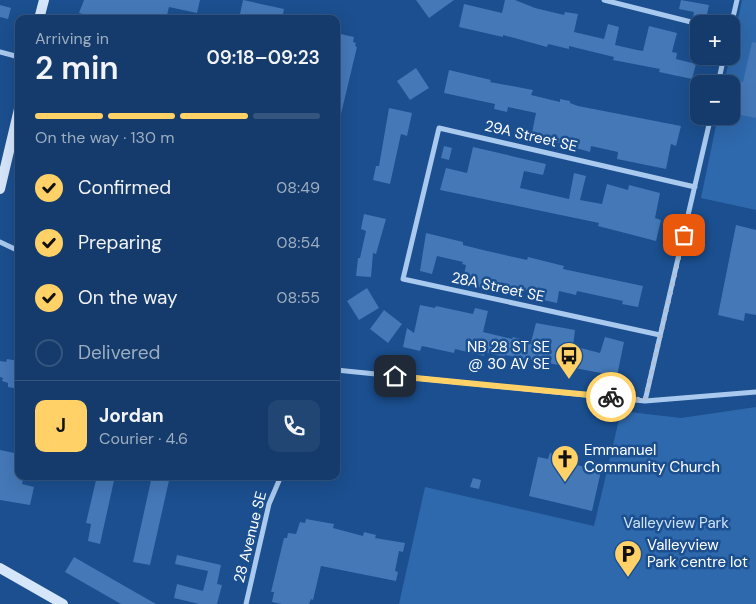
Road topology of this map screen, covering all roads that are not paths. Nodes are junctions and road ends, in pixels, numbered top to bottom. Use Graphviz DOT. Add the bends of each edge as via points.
graph roads {
  1 [pos="44,0"];
  2 [pos="604,0"];
  3 [pos="737,0"];
  4 [pos="40,15"];
  5 [pos="734,15"];
  6 [pos="690,22"];
  7 [pos="0,52"];
  8 [pos="15,55"];
  9 [pos="709,125"];
  10 [pos="15,126"];
  11 [pos="695,186"];
  12 [pos="0,189"];
  13 [pos="420,206"];
  14 [pos="0,242"];
  15 [pos="15,249"];
  16 [pos="660,335"];
  17 [pos="340,370"];
  18 [pos="756,392"];
  19 [pos="645,400"];
  20 [pos="279,480"];
  21 [pos="0,568"];
  22 [pos="63,604"];
  23 [pos="246,604"];
  1 -- 4 [label="street"];
  2 -- 6 [label="street"];
  3 -- 5 [label="street"];
  7 -- 8 [label="street"];
  9 -- 11 [label="street"];
  10 -- 12 [label="street"];
  11 -- 13 [label="street, 29A Street SE" via="439,128"];
  11 -- 16 [label="street"];
  13 -- 16 [label="street, 28A Street SE" via="403,279"];
  14 -- 15 [label="street"];
  16 -- 19 [label="street"];
  17 -- 19 [label="street"];
  18 -- 19 [label="street"];
  20 -- 23 [label="street, 28 Avenue SE" via="269,504"];
  21 -- 22 [label="street"];
}
